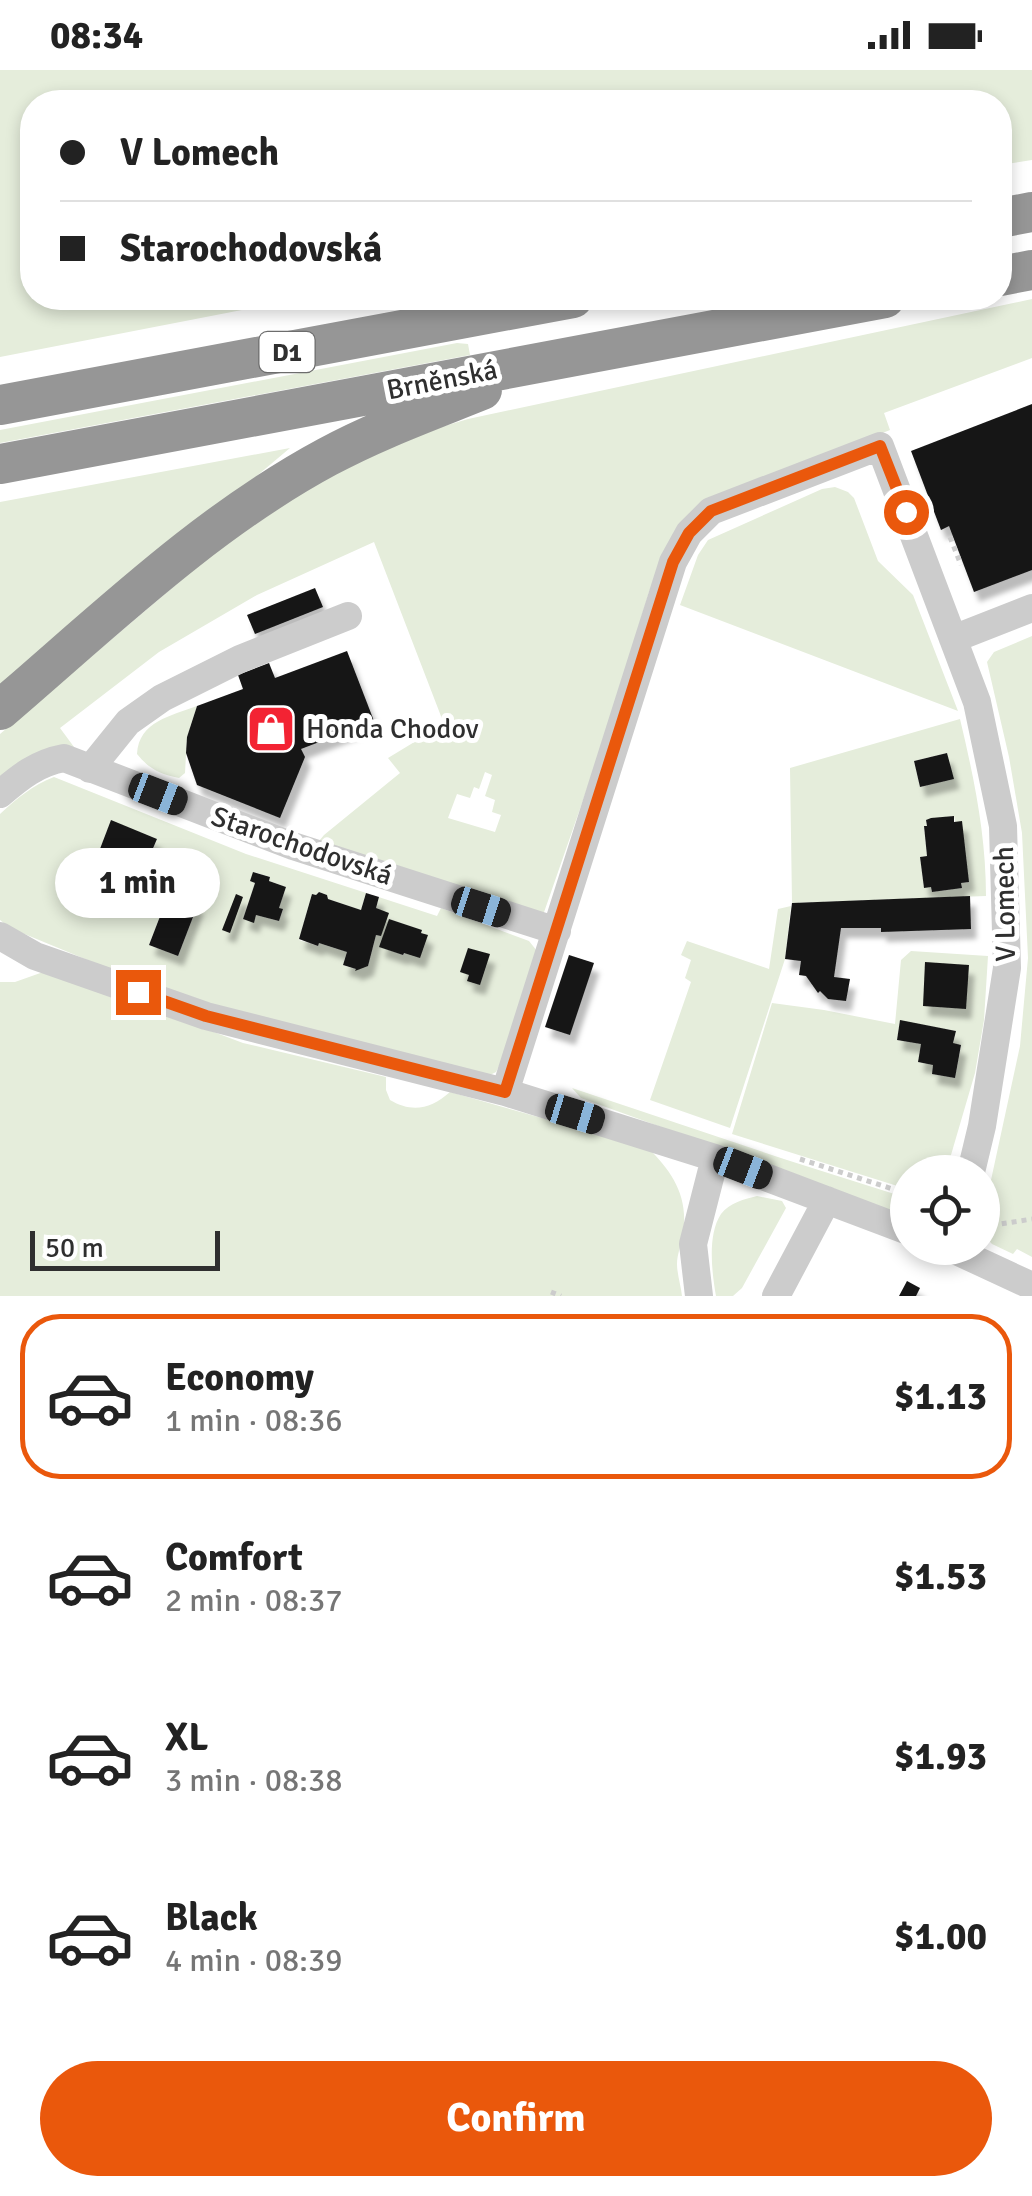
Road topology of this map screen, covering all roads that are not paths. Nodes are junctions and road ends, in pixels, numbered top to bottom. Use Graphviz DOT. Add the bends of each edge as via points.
graph roads {
  1 [pos="508,310"];
  2 [pos="820,310"];
  3 [pos="560,358"];
  4 [pos="0,404"];
  5 [pos="0,464"];
  6 [pos="1032,608"];
  7 [pos="348,616"];
  8 [pos="953,639"];
  9 [pos="0,710"];
  10 [pos="90,768"];
  11 [pos="0,794"];
  12 [pos="556,931"];
  13 [pos="0,936"];
  14 [pos="505,1092"];
  15 [pos="976,1155"];
  16 [pos="714,1158"];
  17 [pos="827,1200"];
  18 [pos="890,1225"];
  19 [pos="988,1265"];
  20 [pos="1032,1286"];
  21 [pos="700,1296"];
  22 [pos="776,1296"];
  1 -- 4 [label="highway, Brněnská / D1"];
  2 -- 3 [label="highway, Brněnská / D1"];
  3 -- 5 [label="highway, Brněnská / D1"];
  3 -- 9 [label="highway" via="368,437 290,478 199,541"];
  6 -- 8 [label="street"];
  7 -- 10 [label="street" via="162,698 128,722"];
  8 -- 12 [label="street, V Lomech" via="880,446 711,511 673,562"];
  8 -- 15 [label="street, V Lomech" via="976,702 1003,826 1007,968"];
  10 -- 11 [label="street, Starochodovská" via="64,758 45,762"];
  10 -- 12 [label="street, Starochodovská" via="293,846"];
  12 -- 14 [label="street"];
  13 -- 14 [label="street" via="35,956 206,1016"];
  14 -- 16 [label="street"];
  16 -- 17 [label="street"];
  16 -- 21 [label="street" via="693,1244"];
  17 -- 18 [label="street"];
  17 -- 22 [label="street"];
  19 -- 20 [label="street"];
}
